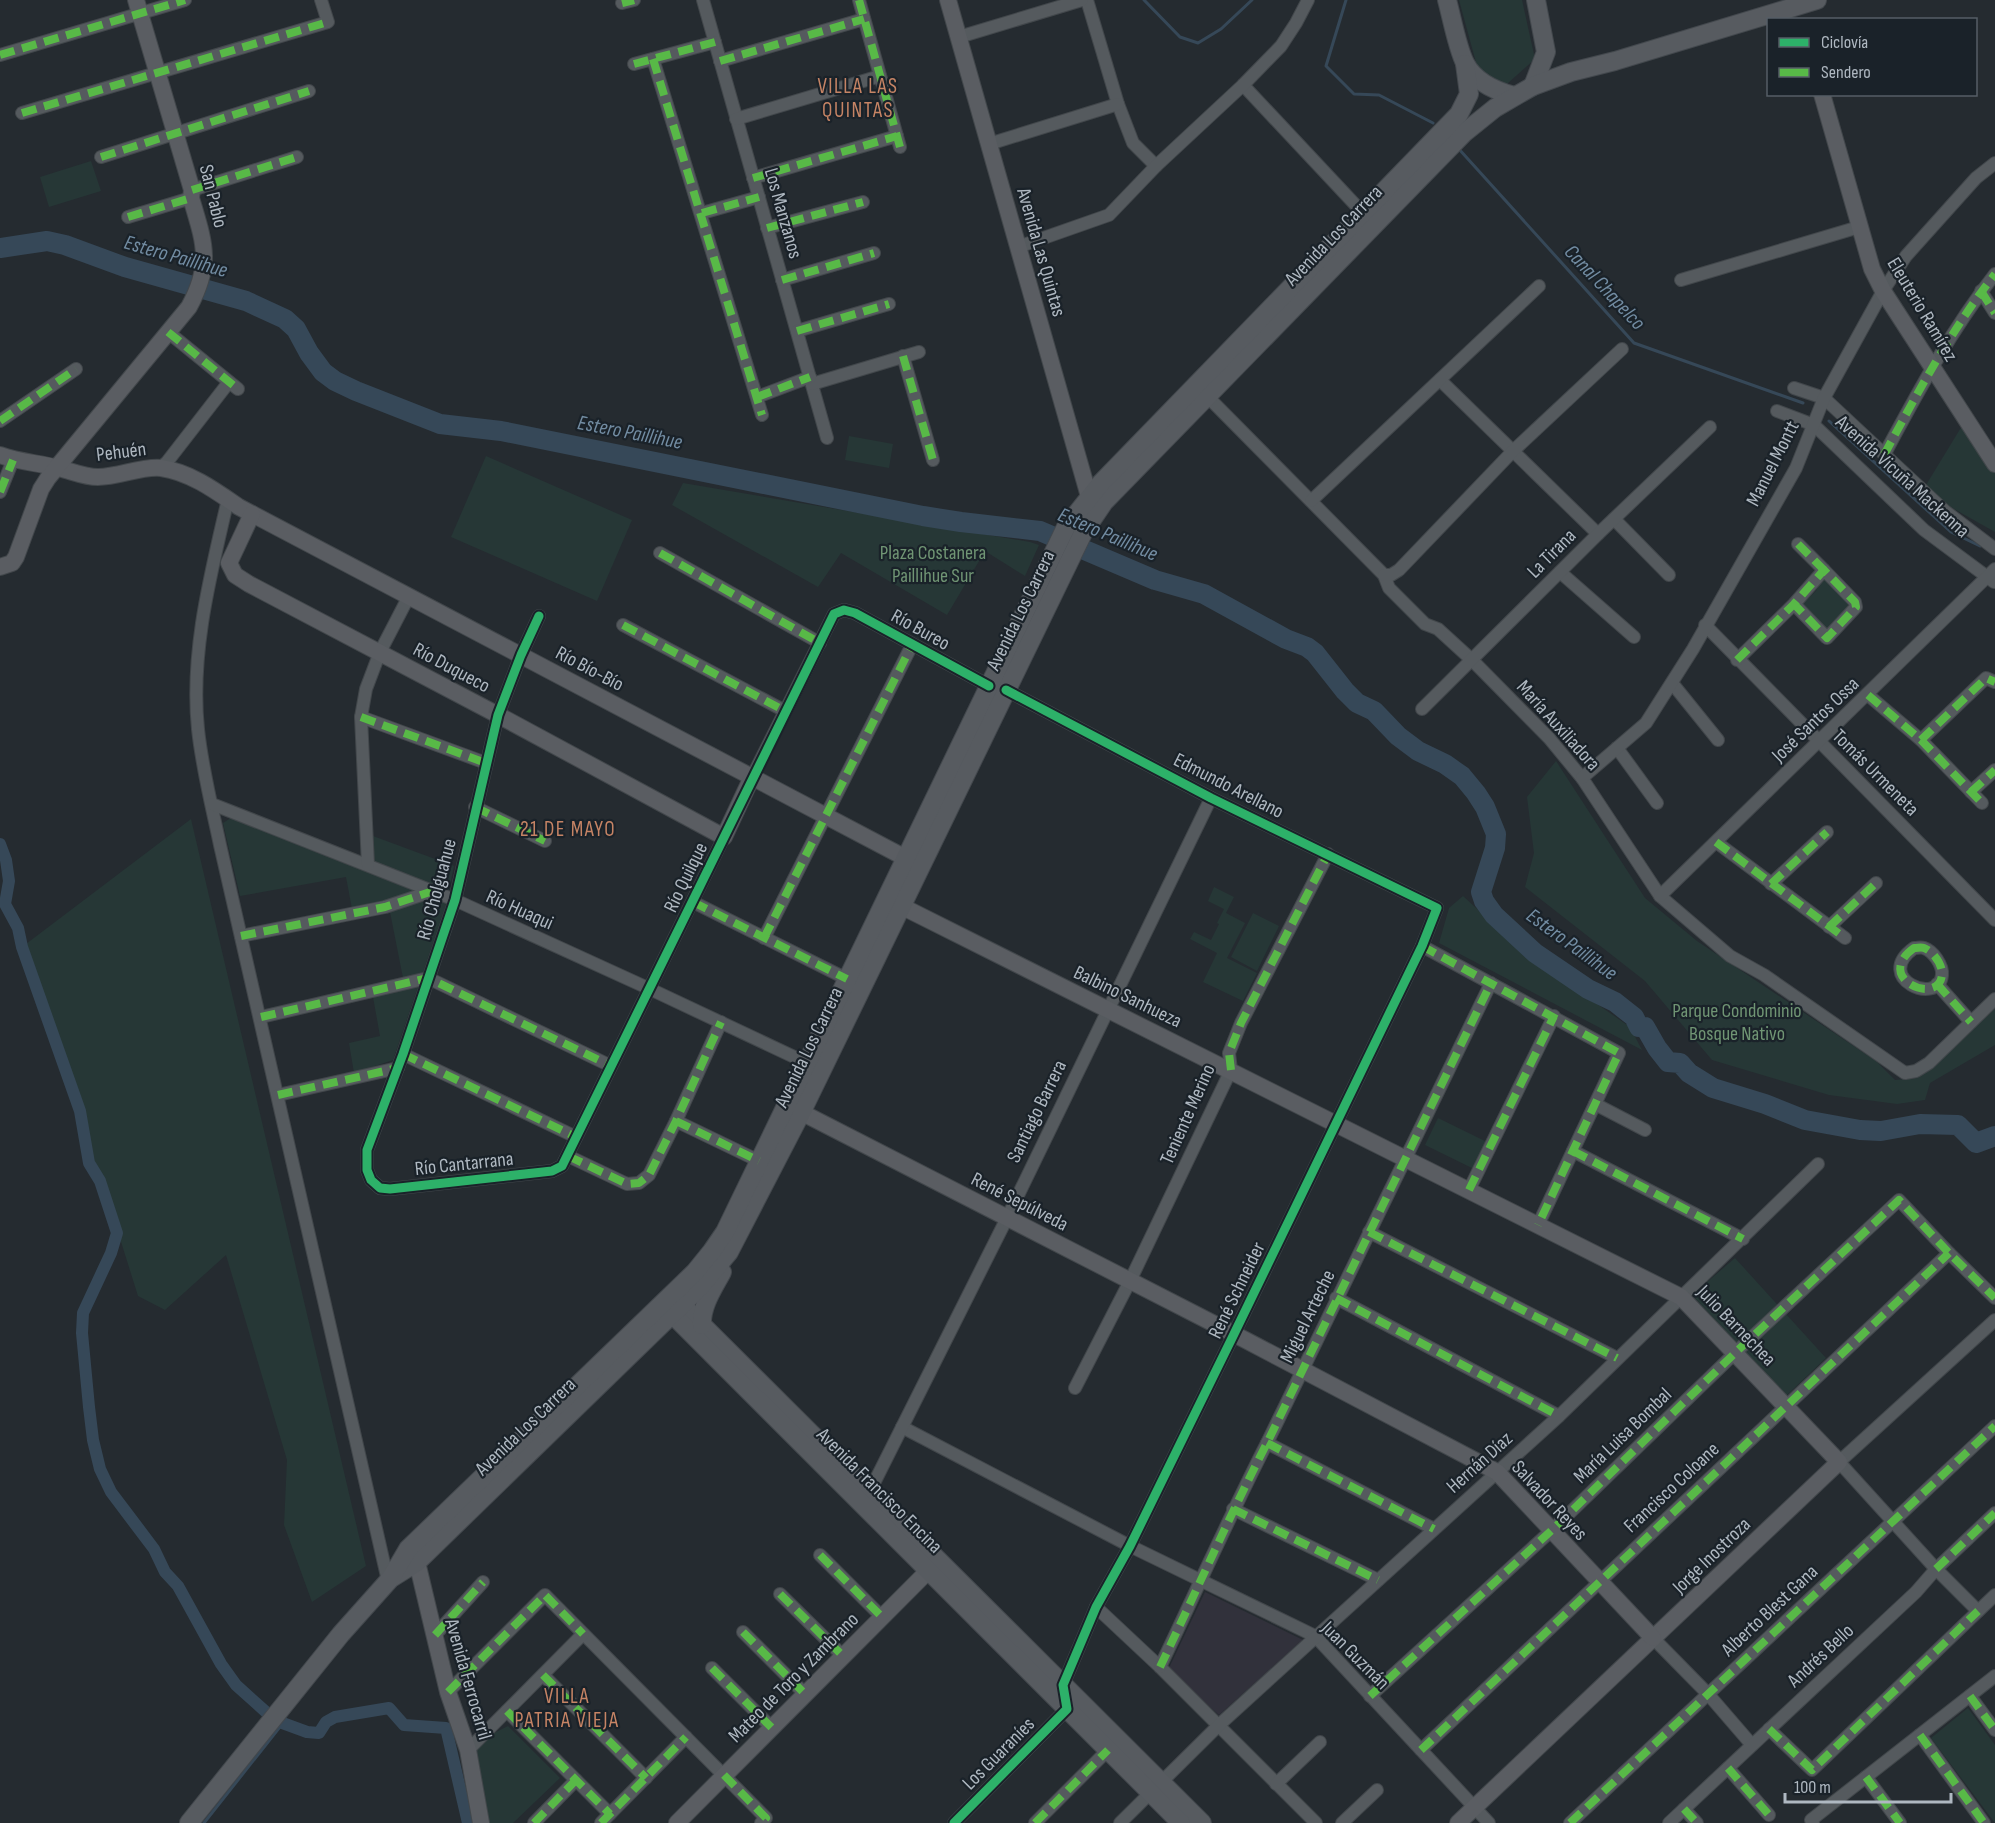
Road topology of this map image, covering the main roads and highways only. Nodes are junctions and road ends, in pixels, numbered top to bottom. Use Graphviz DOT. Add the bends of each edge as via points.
graph roads {
  1 [pos="1447,0"];
  2 [pos="1536,0"];
  3 [pos="1817,0"];
  4 [pos="1798,8"];
  5 [pos="1465,64"];
  6 [pos="1533,86"];
  7 [pos="1514,96"];
  8 [pos="1202,390"];
  9 [pos="1074,530"];
  10 [pos="913,862"];
  11 [pos="794,1109"];
  12 [pos="740,1233"];
  13 [pos="671,1304"];
  14 [pos="702,1325"];
  15 [pos="866,1498"];
  16 [pos="933,1565"];
  17 [pos="1156,1787"];
  18 [pos="189,1823"];
  19 [pos="1181,1823"];
  20 [pos="1202,1823"];
  1 -- 5 [label="main road"];
  2 -- 6 [label="main road" via="1546,52"];
  3 -- 4 [label="main road, Avenida Los Carrera"];
  4 -- 6 [label="main road, Avenida Los Carrera"];
  5 -- 7 [label="main road" via="1485,85"];
  5 -- 8 [label="main road, Avenida Los Carrera" via="1469,94 1459,114"];
  6 -- 7 [label="main road, Avenida Los Carrera"];
  7 -- 8 [label="main road, Avenida Los Carrera" via="1464,133"];
  8 -- 9 [label="main road, Avenida Los Carrera" via="1095,515"];
  8 -- 9 [label="main road, Avenida Los Carrera" via="1089,496"];
  9 -- 10 [label="main road, Avenida Los Carrera"];
  10 -- 11 [label="main road, Avenida Los Carrera" via="901,906"];
  10 -- 11 [label="main road, Avenida Los Carrera" via="847,979 807,1063"];
  11 -- 12 [label="main road, Avenida Los Carrera"];
  11 -- 13 [label="main road, Avenida Los Carrera" via="759,1161 722,1236"];
  12 -- 13 [label="main road, Avenida Los Carrera" via="714,1270"];
  12 -- 14 [label="main road" via="704,1305"];
  13 -- 14 [label="main road, Avenida Francisco Encina"];
  13 -- 15 [label="main road, Avenida Francisco Encina"];
  13 -- 18 [label="main road, Avenida Los Carrera" via="390,1579"];
  14 -- 15 [label="main road, Avenida Francisco Encina"];
  15 -- 16 [label="main road, Avenida Francisco Encina"];
  16 -- 17 [label="main road, Avenida Francisco Encina" via="1063,1685"];
  16 -- 17 [label="main road, Avenida Francisco Encina" via="1108,1750"];
  17 -- 19 [label="main road, Avenida Francisco Encina"];
  17 -- 20 [label="main road, Avenida Francisco Encina"];
}
